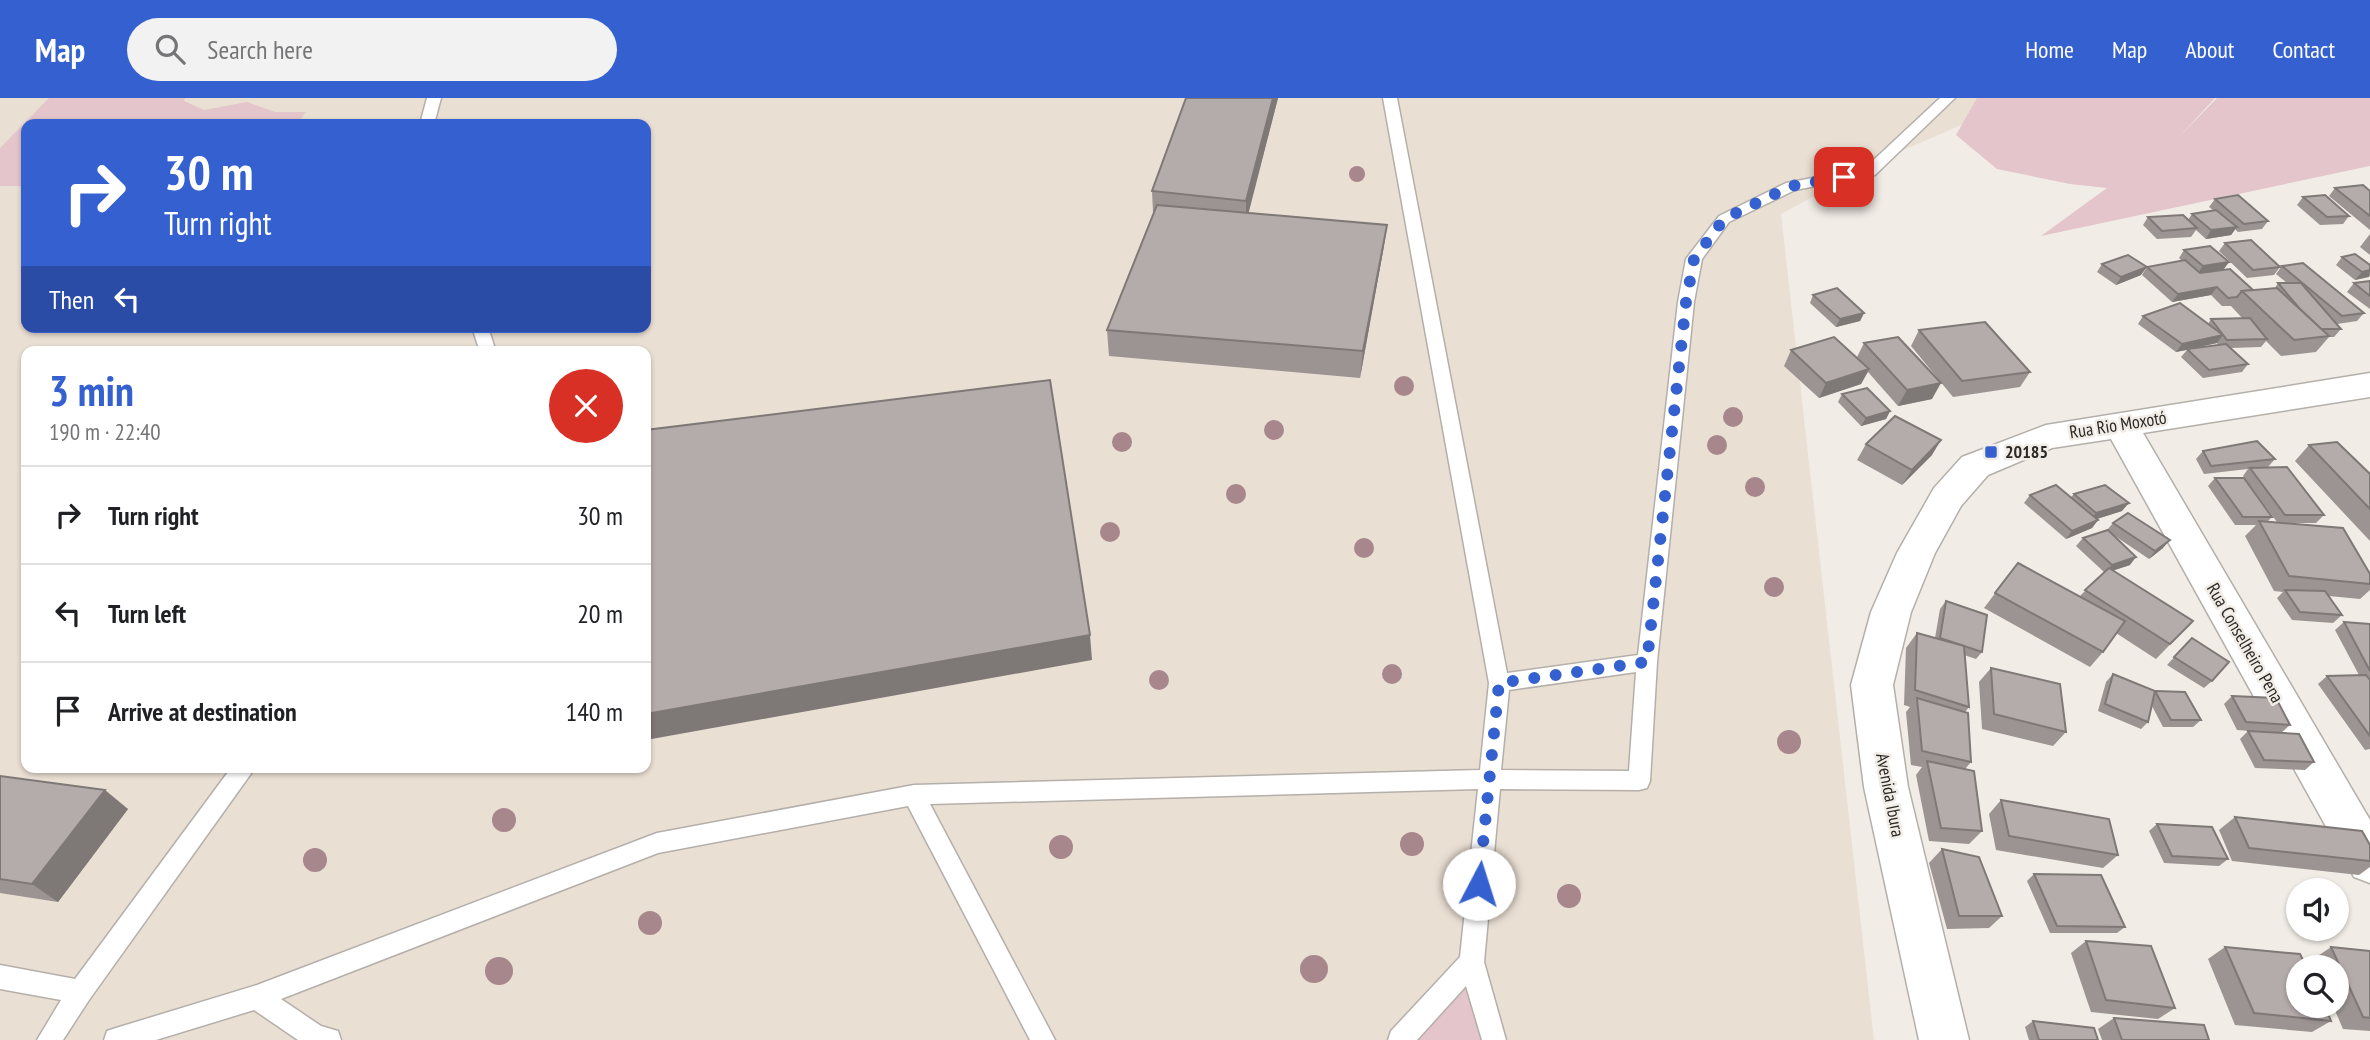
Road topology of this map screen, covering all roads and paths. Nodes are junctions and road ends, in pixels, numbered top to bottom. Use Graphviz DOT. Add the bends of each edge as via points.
graph roads {
  1 [pos="434,98"];
  2 [pos="1390,98"];
  3 [pos="1948,98"];
  4 [pos="428,119"];
  5 [pos="2370,385"];
  6 [pos="2121,425"];
  7 [pos="1916,553"];
  8 [pos="1647,662"];
  9 [pos="1499,683"];
  10 [pos="240,773"];
  11 [pos="1488,779"];
  12 [pos="914,795"];
  13 [pos="2370,862"];
  14 [pos="1472,962"];
  15 [pos="0,977"];
  16 [pos="80,992"];
  17 [pos="257,997"];
  18 [pos="49,1040"];
  19 [pos="116,1040"];
  20 [pos="328,1040"];
  21 [pos="1043,1040"];
  22 [pos="1400,1040"];
  23 [pos="1494,1040"];
  24 [pos="1944,1040"];
  1 -- 4 [label="lane"];
  2 -- 9 [label="lane"];
  3 -- 8 [label="lane" via="1870,172 1791,186 1724,219 1694,259"];
  5 -- 6 [label="street, Rua Rio Moxotó"];
  6 -- 7 [label="street, Rua Rio Moxotó" via="2046,437 1975,466 1947,497"];
  6 -- 13 [label="street, Rua Conselheiro Pena"];
  7 -- 24 [label="street, Avenida Ibura" via="1891,612 1872,685 1886,787"];
  8 -- 9 [label="lane"];
  8 -- 11 [label="lane" via="1639,781"];
  9 -- 11 [label="lane"];
  10 -- 16 [label="lane"];
  11 -- 12 [label="lane"];
  11 -- 14 [label="lane"];
  12 -- 17 [label="lane" via="657,843"];
  12 -- 21 [label="lane"];
  14 -- 22 [label="lane"];
  14 -- 23 [label="lane"];
  15 -- 16 [label="lane"];
  16 -- 18 [label="lane"];
  17 -- 19 [label="lane"];
  17 -- 20 [label="lane" via="316,1038"];
}
